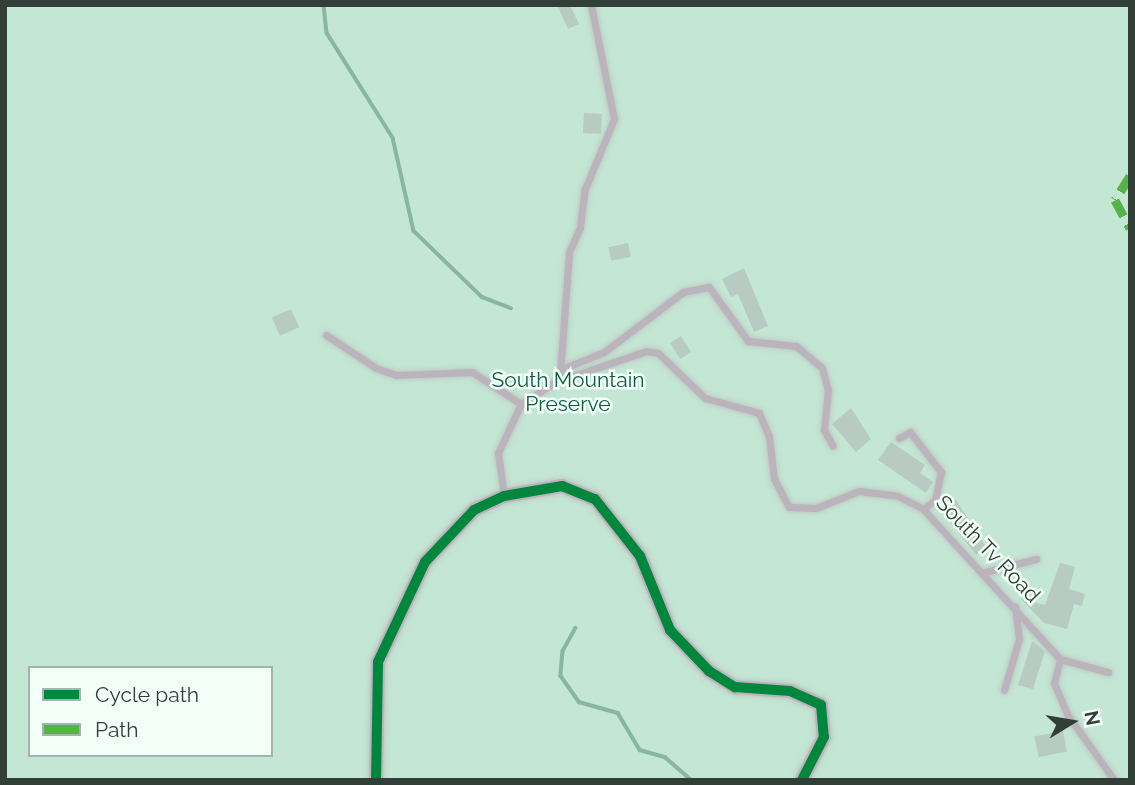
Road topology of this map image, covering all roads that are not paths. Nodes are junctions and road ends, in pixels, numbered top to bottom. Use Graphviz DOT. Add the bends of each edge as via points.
graph roads {
  1 [pos="592,5"];
  2 [pos="326,335"];
  3 [pos="562,369"];
  4 [pos="555,383"];
  5 [pos="521,404"];
  6 [pos="899,438"];
  7 [pos="833,446"];
  8 [pos="504,496"];
  9 [pos="923,509"];
  10 [pos="1036,559"];
  11 [pos="985,572"];
  12 [pos="1015,606"];
  13 [pos="1060,659"];
  14 [pos="1108,672"];
  15 [pos="1004,691"];
  16 [pos="1112,779"];
  17 [pos="376,780"];
  18 [pos="802,780"];
  1 -- 3 [label="lane" via="615,100 614,119 585,188 580,227 569,251"];
  2 -- 5 [label="lane" via="376,368 396,375 472,372"];
  3 -- 4 [label="lane"];
  3 -- 7 [label="lane" via="604,352 682,292 709,287 748,341 796,346 822,368 828,390 824,430"];
  4 -- 5 [label="lane"];
  4 -- 9 [label="lane, South Tv Road" via="646,351 658,353 705,398 759,413 774,480 789,507 816,509 859,491 898,496"];
  5 -- 8 [label="lane" via="498,453"];
  6 -- 9 [label="lane" via="910,432 941,472 934,499"];
  8 -- 17 [label="street" via="474,510 439,542 392,622 375,685"];
  8 -- 18 [label="street" via="562,486 587,492 639,556 661,616 693,657 735,687 790,691 821,705 824,737"];
  9 -- 11 [label="lane, South Tv Road"];
  10 -- 11 [label="lane"];
  11 -- 12 [label="lane, South Tv Road"];
  12 -- 13 [label="lane, South Tv Road"];
  12 -- 15 [label="lane" via="1019,639"];
  13 -- 14 [label="lane"];
  13 -- 16 [label="lane" via="1054,683 1086,746"];
}
